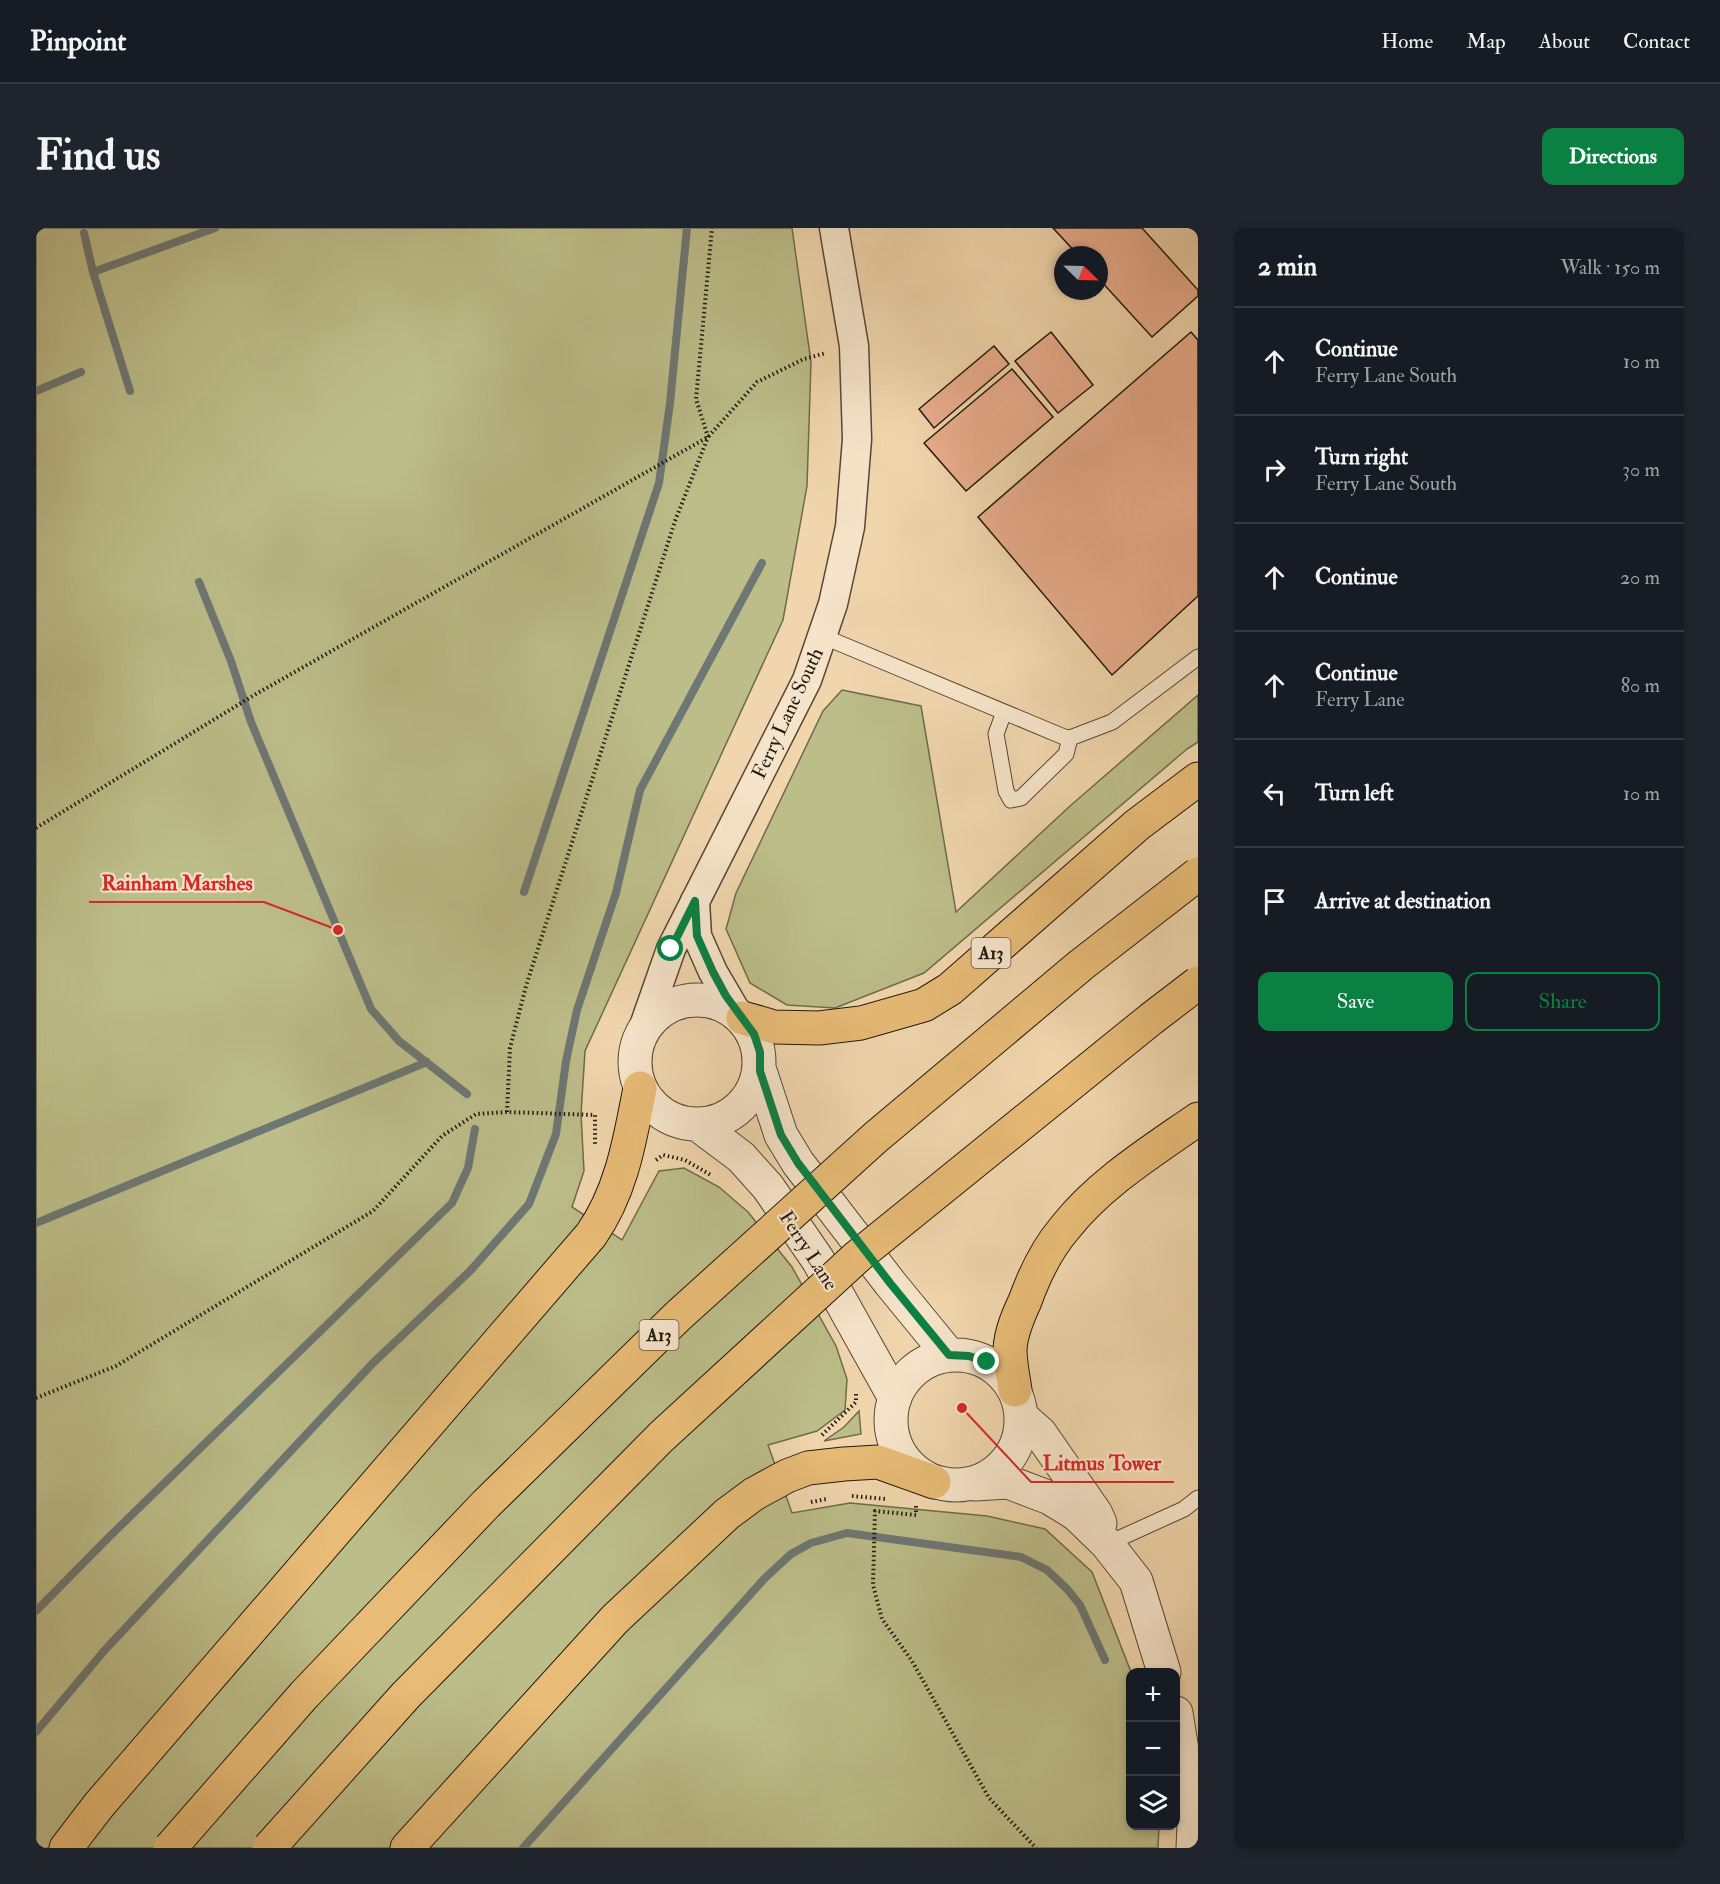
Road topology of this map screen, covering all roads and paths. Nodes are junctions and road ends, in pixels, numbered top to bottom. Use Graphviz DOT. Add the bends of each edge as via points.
graph roads {
  1 [pos="712,228"];
  2 [pos="834,228"];
  3 [pos="854,346"];
  4 [pos="708,437"];
  5 [pos="822,636"];
  6 [pos="1198,657"];
  7 [pos="1004,712"];
  8 [pos="1070,738"];
  9 [pos="1198,779"];
  10 [pos="36,828"];
  11 [pos="1198,874"];
  12 [pos="695,901"];
  13 [pos="1198,984"];
  14 [pos="740,1015"];
  15 [pos="637,1046"];
  16 [pos="760,1071"];
  17 [pos="640,1088"];
  18 [pos="507,1112"];
  19 [pos="1198,1119"];
  20 [pos="697,1124"];
  21 [pos="596,1149"];
  22 [pos="949,1355"];
  23 [pos="36,1398"];
  24 [pos="895,1398"];
  25 [pos="1018,1404"];
  26 [pos="975,1484"];
  27 [pos="925,1492"];
  28 [pos="847,1496"];
  29 [pos="837,1497"];
  30 [pos="1198,1498"];
  31 [pos="894,1500"];
  32 [pos="808,1502"];
  33 [pos="1191,1512"];
  34 [pos="1107,1544"];
  35 [pos="1163,1668"];
  36 [pos="1177,1722"];
  37 [pos="66,1848"];
  38 [pos="170,1848"];
  39 [pos="269,1848"];
  40 [pos="407,1848"];
  41 [pos="1036,1848"];
  42 [pos="1193,1848"];
  1 -- 4 [label="path" via="696,399"];
  2 -- 3 [label="street, Ferry Lane South"];
  3 -- 4 [label="path" via="804,359 757,382"];
  3 -- 5 [label="street, Ferry Lane South" via="857,439 850,527"];
  4 -- 10 [label="path" via="256,694"];
  4 -- 18 [label="path" via="675,521 526,986 510,1048"];
  5 -- 7 [label="lane"];
  5 -- 12 [label="street, Ferry Lane South" via="807,680"];
  6 -- 8 [label="lane" via="1112,722"];
  7 -- 8 [label="lane"];
  7 -- 8 [label="lane" via="996,734 1011,800 1021,798 1066,754"];
  9 -- 14 [label="highway, A13" via="1137,825 950,989 924,1005 861,1023 819,1028 774,1027"];
  11 -- 38 [label="highway, A13, bridge" via="1081,965 876,1137 678,1316 486,1504 304,1695"];
  12 -- 14 [label="street" via="697,936 713,972"];
  12 -- 15 [label="street, Ferry Lane South" via="671,949"];
  13 -- 39 [label="highway, bridge" via="858,1256 661,1437 406,1695"];
  14 -- 15 [label="street" via="719,1002 678,1002 659,1012 645,1027"];
  14 -- 16 [label="street" via="754,1034 760,1052"];
  15 -- 17 [label="street" via="635,1067"];
  16 -- 20 [label="street" via="745,1103 731,1115"];
  16 -- 22 [label="street, Ferry Lane" via="781,1135 798,1163"];
  17 -- 20 [label="street" via="663,1114 679,1122"];
  17 -- 37 [label="highway" via="625,1162 602,1219 591,1235 99,1804"];
  18 -- 21 [label="path" via="596,1115"];
  18 -- 23 [label="path" via="476,1114 442,1136 373,1211 116,1366"];
  19 -- 25 [label="highway" via="1131,1166 1092,1200 1064,1229 1044,1260 1016,1322 1011,1346"];
  20 -- 24 [label="street, Ferry Lane" via="741,1158 768,1187 818,1260"];
  22 -- 24 [label="street" via="916,1369"];
  22 -- 25 [label="street" via="987,1362 1003,1374"];
  24 -- 27 [label="street" via="893,1438"];
  25 -- 26 [label="street" via="1019,1439 1010,1458 994,1474"];
  25 -- 34 [label="street" via="1096,1514"];
  26 -- 27 [label="street"];
  26 -- 34 [label="street" via="1008,1482 1050,1498 1076,1514"];
  27 -- 40 [label="highway" via="878,1462 808,1468 754,1494 726,1514 615,1619"];
  27 -- 41 [label="path" via="916,1515 875,1511 873,1585 882,1619 912,1661 989,1798"];
  28 -- 31 [label="path"];
  29 -- 32 [label="path"];
  30 -- 33 [label="lane"];
  33 -- 34 [label="lane"];
  34 -- 35 [label="street" via="1136,1581"];
  36 -- 42 [label="street" via="1194,1824"];
}
